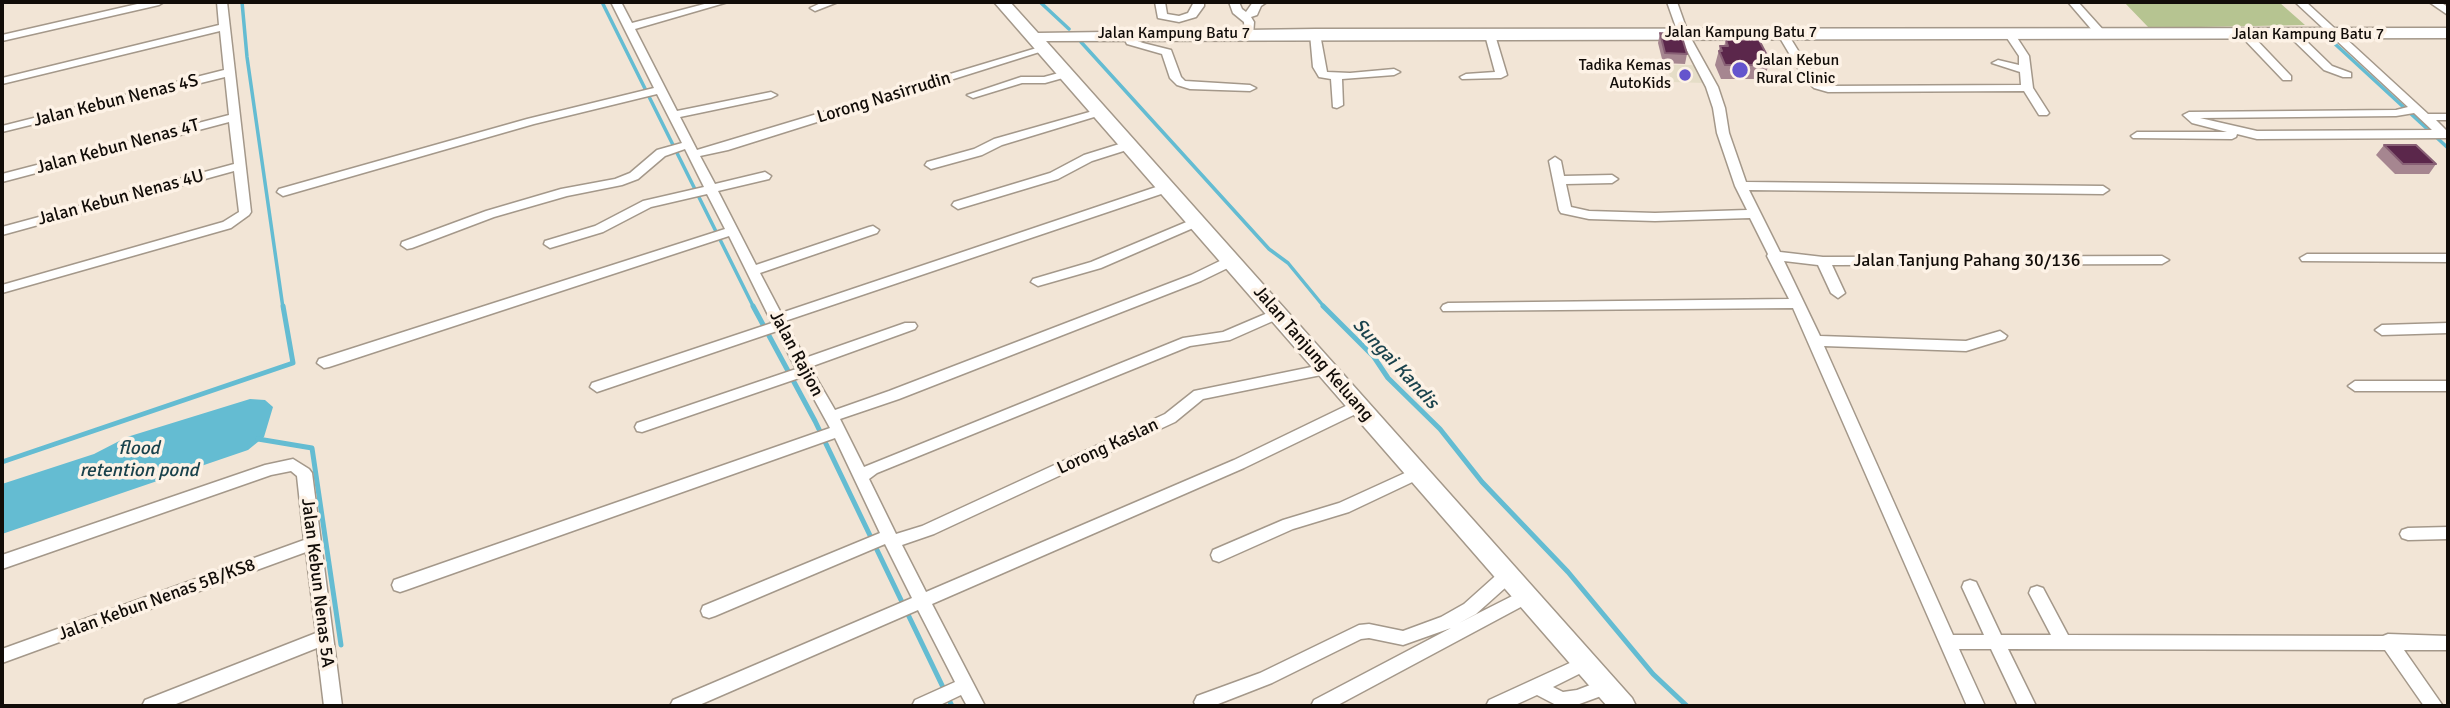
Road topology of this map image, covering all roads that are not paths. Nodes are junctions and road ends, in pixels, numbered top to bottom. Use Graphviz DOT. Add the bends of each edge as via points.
graph roads {
  1 [pos="159,2"];
  2 [pos="222,2"];
  3 [pos="616,2"];
  4 [pos="723,2"];
  5 [pos="833,2"];
  6 [pos="1002,2"];
  7 [pos="1160,2"];
  8 [pos="1199,2"];
  9 [pos="1234,2"];
  10 [pos="1262,2"];
  11 [pos="1672,2"];
  12 [pos="2073,2"];
  13 [pos="2300,2"];
  14 [pos="2434,2"];
  15 [pos="815,8"];
  16 [pos="2448,12"];
  17 [pos="1245,16"];
  18 [pos="632,26"];
  19 [pos="225,27"];
  20 [pos="1684,33"];
  21 [pos="1782,33"];
  22 [pos="2448,33"];
  23 [pos="1126,34"];
  24 [pos="1249,34"];
  25 [pos="1315,34"];
  26 [pos="1490,35"];
  27 [pos="2010,35"];
  28 [pos="2102,35"];
  29 [pos="2246,35"];
  30 [pos="2294,35"];
  31 [pos="2336,35"];
  32 [pos="2,38"];
  33 [pos="1039,44"];
  34 [pos="1998,63"];
  35 [pos="2026,70"];
  36 [pos="230,72"];
  37 [pos="1394,72"];
  38 [pos="1066,74"];
  39 [pos="2347,75"];
  40 [pos="1335,76"];
  41 [pos="1466,77"];
  42 [pos="2287,78"];
  43 [pos="2,81"];
  44 [pos="1250,88"];
  45 [pos="2027,88"];
  46 [pos="659,91"];
  47 [pos="771,95"];
  48 [pos="973,95"];
  49 [pos="1336,105"];
  50 [pos="1100,112"];
  51 [pos="2043,113"];
  52 [pos="2415,113"];
  53 [pos="674,115"];
  54 [pos="235,117"];
  55 [pos="2448,117"];
  56 [pos="2,129"];
  57 [pos="2258,135"];
  58 [pos="2443,135"];
  59 [pos="2137,136"];
  60 [pos="1122,147"];
  61 [pos="694,148"];
  62 [pos="1555,161"];
  63 [pos="931,165"];
  64 [pos="240,166"];
  65 [pos="765,176"];
  66 [pos="2,178"];
  67 [pos="1612,179"];
  68 [pos="1559,180"];
  69 [pos="1741,186"];
  70 [pos="708,188"];
  71 [pos="1166,188"];
  72 [pos="2103,190"];
  73 [pos="283,192"];
  74 [pos="958,205"];
  75 [pos="1755,214"];
  76 [pos="1196,222"];
  77 [pos="873,230"];
  78 [pos="2,231"];
  79 [pos="724,234"];
  80 [pos="550,244"];
  81 [pos="407,245"];
  82 [pos="1773,256"];
  83 [pos="2307,257"];
  84 [pos="2448,258"];
  85 [pos="2162,260"];
  86 [pos="1231,261"];
  87 [pos="1823,261"];
  88 [pos="756,270"];
  89 [pos="1038,282"];
  90 [pos="2,289"];
  91 [pos="1838,293"];
  92 [pos="1798,303"];
  93 [pos="1448,308"];
  94 [pos="1270,317"];
  95 [pos="777,324"];
  96 [pos="910,326"];
  97 [pos="2448,328"];
  98 [pos="2382,330"];
  99 [pos="2000,336"];
  100 [pos="1815,341"];
  101 [pos="324,363"];
  102 [pos="803,368"];
  103 [pos="1315,371"];
  104 [pos="2354,386"];
  105 [pos="2448,386"];
  106 [pos="597,387"];
  107 [pos="1348,411"];
  108 [pos="830,417"];
  109 [pos="642,427"];
  110 [pos="827,435"];
  111 [pos="866,473"];
  112 [pos="1418,474"];
  113 [pos="2448,533"];
  114 [pos="2408,534"];
  115 [pos="891,539"];
  116 [pos="312,544"];
  117 [pos="1219,555"];
  118 [pos="2,562"];
  119 [pos="1508,575"];
  120 [pos="400,585"];
  121 [pos="1970,587"];
  122 [pos="2037,593"];
  123 [pos="930,598"];
  124 [pos="1516,601"];
  125 [pos="709,611"];
  126 [pos="323,638"];
  127 [pos="2388,641"];
  128 [pos="1947,642"];
  129 [pos="1996,642"];
  130 [pos="2063,642"];
  131 [pos="2448,643"];
  132 [pos="2,656"];
  133 [pos="1586,663"];
  134 [pos="1539,686"];
  135 [pos="961,687"];
  136 [pos="1606,687"];
  137 [pos="1203,702"];
  138 [pos="925,705"];
  139 [pos="151,706"];
  140 [pos="333,706"];
  141 [pos="679,706"];
  142 [pos="976,706"];
  143 [pos="1320,706"];
  144 [pos="1495,706"];
  145 [pos="1623,706"];
  146 [pos="1976,706"];
  147 [pos="2027,706"];
  148 [pos="2434,706"];
  1 -- 32 [label="street"];
  2 -- 19 [label="street"];
  3 -- 18 [label="street, Jalan Rajion"];
  4 -- 18 [label="street"];
  5 -- 15 [label="street"];
  6 -- 33 [label="street, Jalan Tanjung Keluang"];
  7 -- 8 [label="street" via="1162,16 1179,19 1192,15"];
  9 -- 17 [label="street"];
  10 -- 17 [label="street"];
  11 -- 20 [label="street"];
  12 -- 28 [label="street"];
  13 -- 31 [label="street"];
  14 -- 16 [label="street"];
  17 -- 24 [label="street"];
  18 -- 46 [label="street, Jalan Rajion"];
  19 -- 36 [label="street"];
  19 -- 43 [label="street"];
  20 -- 21 [label="street, Jalan Kampung Batu 7"];
  20 -- 26 [label="street, Jalan Kampung Batu 7"];
  20 -- 69 [label="street" via="1712,87"];
  21 -- 27 [label="street, Jalan Kampung Batu 7"];
  21 -- 45 [label="street" via="1811,80 1828,89"];
  22 -- 31 [label="street, Jalan Kampung Batu 7"];
  23 -- 24 [label="street, Jalan Kampung Batu 7"];
  23 -- 33 [label="street, Jalan Kampung Batu 7" via="1047,36"];
  23 -- 44 [label="street" via="1140,46 1167,52 1181,83"];
  24 -- 25 [label="street, Jalan Kampung Batu 7"];
  25 -- 26 [label="street, Jalan Kampung Batu 7"];
  25 -- 40 [label="street" via="1318,67 1323,75"];
  26 -- 41 [label="street" via="1502,75"];
  27 -- 28 [label="street, Jalan Kampung Batu 7"];
  27 -- 35 [label="street" via="2024,56"];
  28 -- 29 [label="street, Jalan Kampung Batu 7"];
  29 -- 30 [label="street, Jalan Kampung Batu 7"];
  29 -- 42 [label="street"];
  30 -- 31 [label="street, Jalan Kampung Batu 7"];
  30 -- 39 [label="street" via="2328,68"];
  31 -- 52 [label="street"];
  33 -- 38 [label="street, Jalan Tanjung Keluang"];
  33 -- 61 [label="street, Lorong Nasirrudin" via="724,147"];
  34 -- 35 [label="street"];
  35 -- 45 [label="street"];
  36 -- 54 [label="street"];
  36 -- 56 [label="street, Jalan Kebun Nenas 4S"];
  37 -- 40 [label="street"];
  38 -- 48 [label="street" via="1021,80"];
  38 -- 50 [label="street, Jalan Tanjung Keluang"];
  40 -- 49 [label="street"];
  45 -- 51 [label="street"];
  46 -- 53 [label="street, Jalan Rajion"];
  46 -- 73 [label="street" via="531,121"];
  47 -- 53 [label="street"];
  50 -- 60 [label="street, Jalan Tanjung Keluang"];
  50 -- 63 [label="street"];
  52 -- 55 [label="street"];
  52 -- 57 [label="street" via="2189,115 2196,121"];
  52 -- 58 [label="street"];
  53 -- 61 [label="street, Jalan Rajion"];
  54 -- 64 [label="street"];
  54 -- 66 [label="street, Jalan Kebun Nenas 4T"];
  57 -- 58 [label="street"];
  57 -- 59 [label="street"];
  60 -- 71 [label="street, Jalan Tanjung Keluang"];
  60 -- 74 [label="street" via="1054,176"];
  61 -- 70 [label="street, Jalan Rajion"];
  61 -- 81 [label="street, Lorong Nasirrudin" via="670,149 626,179 491,214"];
  62 -- 68 [label="street"];
  64 -- 78 [label="street, Jalan Kebun Nenas 4U"];
  64 -- 90 [label="street" via="245,212 236,222"];
  65 -- 70 [label="street"];
  67 -- 68 [label="street"];
  68 -- 75 [label="street" via="1566,210 1589,215"];
  69 -- 72 [label="street"];
  69 -- 75 [label="street"];
  70 -- 79 [label="street, Jalan Rajion"];
  70 -- 80 [label="street" via="647,204 599,229"];
  71 -- 76 [label="street, Jalan Tanjung Keluang"];
  71 -- 95 [label="street" via="926,267"];
  75 -- 82 [label="street"];
  76 -- 86 [label="street, Jalan Tanjung Keluang"];
  76 -- 89 [label="street" via="1096,265"];
  77 -- 88 [label="street"];
  79 -- 88 [label="street, Jalan Rajion"];
  79 -- 101 [label="street"];
  82 -- 87 [label="street, Jalan Tanjung Pahang 30/136"];
  82 -- 92 [label="street"];
  83 -- 84 [label="street"];
  85 -- 87 [label="street, Jalan Tanjung Pahang 30/136"];
  86 -- 94 [label="street, Jalan Tanjung Keluang"];
  86 -- 108 [label="street"];
  87 -- 91 [label="street"];
  88 -- 95 [label="street, Jalan Rajion"];
  92 -- 93 [label="street"];
  92 -- 100 [label="street"];
  94 -- 103 [label="street, Jalan Tanjung Keluang"];
  94 -- 111 [label="street" via="1226,337 1188,341"];
  95 -- 102 [label="street, Jalan Rajion"];
  95 -- 106 [label="street"];
  96 -- 102 [label="street"];
  97 -- 98 [label="street"];
  99 -- 100 [label="street" via="1966,346"];
  100 -- 128 [label="street"];
  102 -- 108 [label="street, Jalan Rajion"];
  102 -- 109 [label="street"];
  103 -- 107 [label="street, Jalan Tanjung Keluang"];
  103 -- 115 [label="street, Lorong Kaslan" via="1199,395 1170,418 928,530"];
  104 -- 105 [label="street"];
  107 -- 112 [label="street, Jalan Tanjung Keluang"];
  107 -- 123 [label="street"];
  108 -- 110 [label="street, Jalan Rajion"];
  110 -- 111 [label="street, Jalan Rajion"];
  110 -- 120 [label="street"];
  111 -- 115 [label="street, Jalan Rajion"];
  112 -- 117 [label="street"];
  112 -- 119 [label="street, Jalan Tanjung Keluang"];
  113 -- 114 [label="street"];
  115 -- 123 [label="street, Jalan Rajion"];
  115 -- 125 [label="street, Lorong Kaslan"];
  116 -- 118 [label="street, Jalan Kebun Nenas 5A" via="304,473 293,465"];
  116 -- 126 [label="street, Jalan Kebun Nenas 5A"];
  116 -- 132 [label="street, Jalan Kebun Nenas 5B/KS8"];
  119 -- 124 [label="street, Jalan Tanjung Keluang"];
  119 -- 137 [label="street" via="1470,609 1447,622 1402,638 1360,632 1266,678"];
  121 -- 129 [label="street"];
  122 -- 130 [label="street"];
  123 -- 135 [label="street, Jalan Rajion"];
  123 -- 141 [label="street"];
  124 -- 133 [label="street, Jalan Tanjung Keluang"];
  124 -- 143 [label="street"];
  126 -- 139 [label="street"];
  126 -- 140 [label="street, Jalan Kebun Nenas 5A"];
  127 -- 130 [label="street"];
  127 -- 131 [label="street"];
  127 -- 148 [label="street"];
  128 -- 129 [label="street"];
  128 -- 146 [label="street"];
  129 -- 130 [label="street"];
  129 -- 147 [label="street"];
  133 -- 134 [label="street"];
  133 -- 136 [label="street, Jalan Tanjung Keluang"];
  134 -- 136 [label="street" via="1562,700"];
  134 -- 144 [label="street"];
  135 -- 138 [label="street"];
  135 -- 142 [label="street, Jalan Rajion"];
  136 -- 145 [label="street, Jalan Tanjung Keluang"];
}
